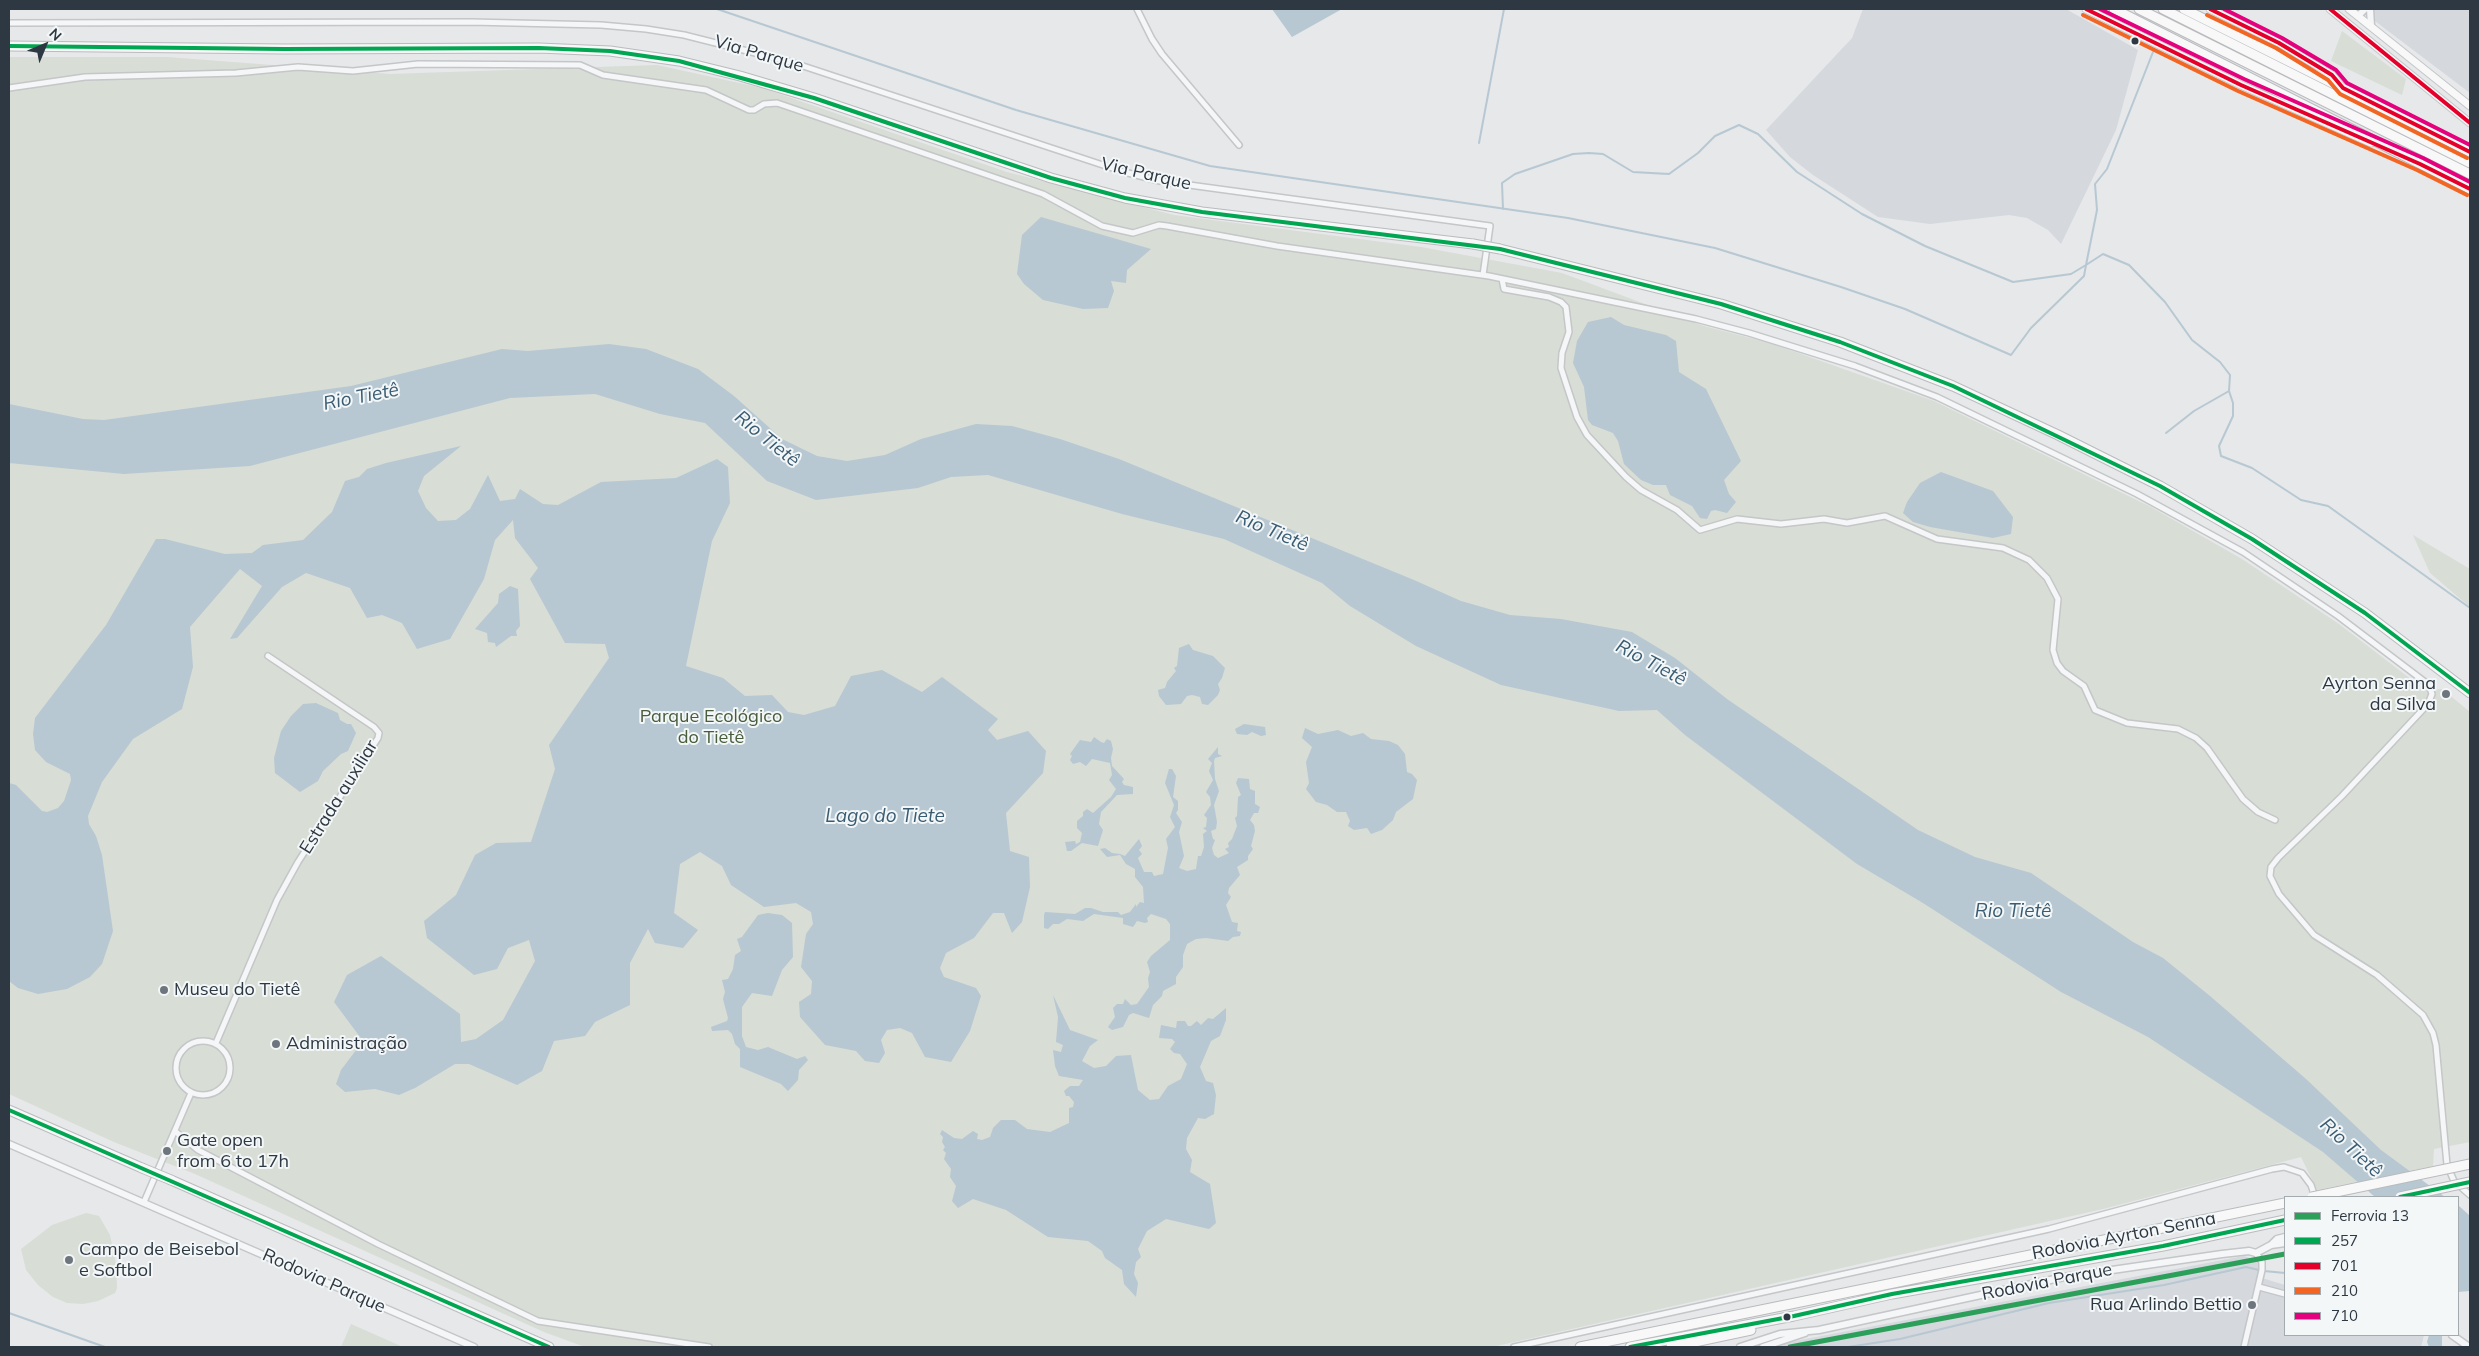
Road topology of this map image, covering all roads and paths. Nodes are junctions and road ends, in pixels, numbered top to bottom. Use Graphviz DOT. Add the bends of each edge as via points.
graph roads {
  1 [pos="1137,9"];
  2 [pos="2086,9"];
  3 [pos="2114,9"];
  4 [pos="2139,9"];
  5 [pos="2163,9"];
  6 [pos="2184,9"];
  7 [pos="2210,9"];
  8 [pos="2330,9"];
  9 [pos="2349,9"];
  10 [pos="2366,9"];
  11 [pos="2370,9"];
  12 [pos="2358,16"];
  13 [pos="9,23"];
  14 [pos="2374,29"];
  15 [pos="2368,41"];
  16 [pos="9,46"];
  17 [pos="9,88"];
  18 [pos="2343,88"];
  19 [pos="2470,106"];
  20 [pos="2470,123"];
  21 [pos="1239,145"];
  22 [pos="2470,152"];
  23 [pos="2470,163"];
  24 [pos="2420,164"];
  25 [pos="2470,174"];
  26 [pos="2470,189"];
  27 [pos="1483,275"];
  28 [pos="1502,280"];
  29 [pos="268,656"];
  30 [pos="2470,693"];
  31 [pos="2274,820"];
  32 [pos="216,1043"];
  33 [pos="191,1093"];
  34 [pos="9,1110"];
  35 [pos="176,1132"];
  36 [pos="9,1144"];
  37 [pos="2470,1164"];
  38 [pos="2470,1182"];
  39 [pos="2470,1195"];
  40 [pos="2314,1196"];
  41 [pos="2319,1196"];
  42 [pos="2405,1196"];
  43 [pos="144,1202"];
  44 [pos="2284,1203"];
  45 [pos="2284,1220"];
  46 [pos="2284,1237"];
  47 [pos="2284,1244"];
  48 [pos="2271,1245"];
  49 [pos="2256,1253"];
  50 [pos="2259,1287"];
  51 [pos="2284,1294"];
  52 [pos="1794,1316"];
  53 [pos="1808,1332"];
  54 [pos="2453,1336"];
  55 [pos="1684,1346"];
  56 [pos="474,1347"];
  57 [pos="549,1347"];
  58 [pos="709,1347"];
  59 [pos="1514,1347"];
  60 [pos="1580,1347"];
  61 [pos="1630,1347"];
  62 [pos="1671,1347"];
  63 [pos="1740,1347"];
  64 [pos="1763,1347"];
  65 [pos="2244,1347"];
  66 [pos="2469,1347"];
  1 -- 21 [label="street" via="1167,60"];
  2 -- 24 [label="main road" via="2315,119"];
  3 -- 24 [label="highway"];
  4 -- 25 [label="highway"];
  5 -- 23 [label="highway"];
  6 -- 18 [label="highway"];
  7 -- 18 [label="main road" via="2279,43 2332,76"];
  8 -- 15 [label="main road"];
  9 -- 12 [label="main road"];
  10 -- 12 [label="street"];
  11 -- 14 [label="street"];
  12 -- 14 [label="main road"];
  13 -- 27 [label="street, Via Parque" via="471,22 646,28 710,40 791,62 1160,181 1490,226"];
  14 -- 15 [label="main road" via="2367,33"];
  14 -- 19 [label="main road"];
  15 -- 20 [label="main road"];
  16 -- 30 [label="highway, bridge" via="539,48 610,51 679,61 814,98 1051,178 1125,198 1202,212 1473,244 1721,304 1840,342 1953,386 2160,486 2252,539 2365,614"];
  17 -- 27 [label="street" via="85,77 236,73 298,67 353,71 402,64 572,64 603,75 706,90 749,110 777,103 1043,194 1097,224 1119,230 1139,232 1168,226 1278,246"];
  18 -- 22 [label="highway"];
  24 -- 26 [label="highway"];
  27 -- 28 [label="street"];
  28 -- 31 [label="street" via="1504,289 1548,297 1566,307 1569,332 1561,368 1577,417 1587,434 1641,490 1677,510 1700,530 1737,520 1781,524 1824,519 1847,523 1885,516 1937,539 2003,548 2029,560 2047,578 2058,599 2053,650 2057,663 2084,686 2095,710 2127,723 2178,729 2196,738 2207,748 2246,802"];
  28 -- 39 [label="street" via="1696,319 1749,333 1855,366 1937,397 2137,494 2235,548 2331,611 2427,682 2432,694 2428,704 2342,796 2278,858 2271,867 2270,876 2279,894 2314,935 2377,975 2423,1015 2436,1045 2447,1165 2454,1181"];
  29 -- 32 [label="street, Estrada auxiliar" via="379,733 277,900"];
  32 -- 33 [label="street" via="231,1063 230,1076 226,1084 210,1095"];
  32 -- 33 [label="street" via="192,1043 177,1058 179,1080"];
  33 -- 35 [label="street"];
  34 -- 57 [label="highway, bridge"];
  35 -- 43 [label="street"];
  35 -- 58 [label="street" via="198,1150 378,1244 538,1320"];
  36 -- 43 [label="street, Rodovia Parque"];
  37 -- 41 [label="highway, bridge"];
  38 -- 42 [label="highway, bridge"];
  40 -- 59 [label="street" via="2311,1185 2302,1173 2284,1168 2272,1169 2049,1230"];
  43 -- 56 [label="street, Rodovia Parque"];
  44 -- 60 [label="highway, Rodovia Ayrton Senna"];
  45 -- 52 [label="highway, Rodovia Ayrton Senna" via="2163,1246 1892,1294"];
  46 -- 48 [label="street"];
  47 -- 48 [label="street, Rodovia Parque"];
  48 -- 49 [label="street, Rodovia Parque"];
  49 -- 50 [label="street" via="2262,1262"];
  49 -- 53 [label="street, Rodovia Parque" via="2222,1254 2064,1277"];
  50 -- 51 [label="street"];
  50 -- 65 [label="street"];
  52 -- 55 [label="highway" via="1768,1326"];
  52 -- 61 [label="highway, Rodovia Ayrton Senna"];
  53 -- 63 [label="street, Rodovia Parque" via="1780,1334"];
  53 -- 64 [label="street, Rodovia Parque"];
  54 -- 66 [label="street"];
  55 -- 62 [label="highway"];
}
